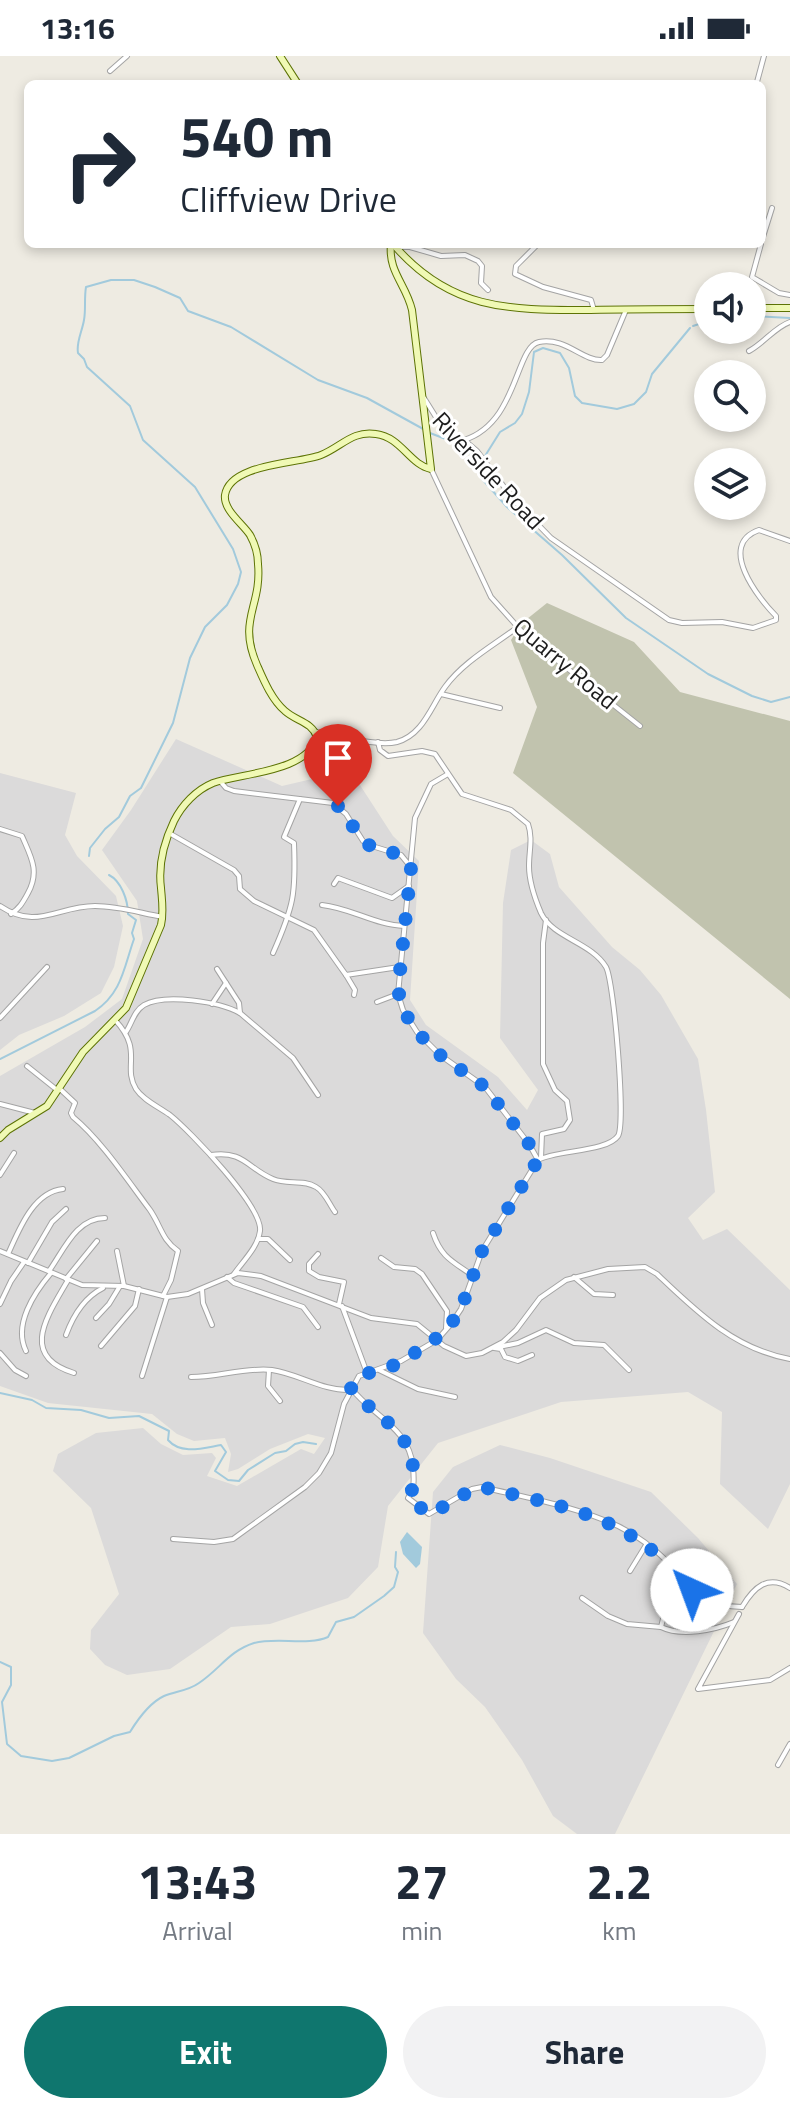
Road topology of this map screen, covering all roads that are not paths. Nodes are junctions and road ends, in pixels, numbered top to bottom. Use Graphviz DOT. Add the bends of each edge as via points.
graph roads {
  1 [pos="127,56"];
  2 [pos="280,56"];
  3 [pos="764,56"];
  4 [pos="110,71"];
  5 [pos="295,80"];
  6 [pos="758,80"];
  7 [pos="772,208"];
  8 [pos="766,227"];
  9 [pos="393,248"];
  10 [pos="396,248"];
  11 [pos="413,248"];
  12 [pos="534,248"];
  13 [pos="759,248"];
  14 [pos="488,290"];
  15 [pos="790,295"];
  16 [pos="766,308"];
  17 [pos="790,308"];
  18 [pos="626,309"];
  19 [pos="694,309"];
  20 [pos="594,310"];
  21 [pos="790,322"];
  22 [pos="749,351"];
  23 [pos="421,393"];
  24 [pos="464,440"];
  25 [pos="431,469"];
  26 [pos="790,541"];
  27 [pos="518,627"];
  28 [pos="441,694"];
  29 [pos="500,708"];
  30 [pos="640,726"];
  31 [pos="316,732"];
  32 [pos="378,742"];
  33 [pos="448,774"];
  34 [pos="220,781"];
  35 [pos="300,799"];
  36 [pos="0,829"];
  37 [pos="169,833"];
  38 [pos="411,868"];
  39 [pos="334,884"];
  40 [pos="409,886"];
  41 [pos="322,905"];
  42 [pos="0,906"];
  43 [pos="11,914"];
  44 [pos="289,916"];
  45 [pos="163,917"];
  46 [pos="546,920"];
  47 [pos="404,926"];
  48 [pos="273,953"];
  49 [pos="47,967"];
  50 [pos="399,967"];
  51 [pos="217,969"];
  52 [pos="346,975"];
  53 [pos="226,983"];
  54 [pos="398,994"];
  55 [pos="354,995"];
  56 [pos="377,1002"];
  57 [pos="212,1004"];
  58 [pos="240,1013"];
  59 [pos="0,1018"];
  60 [pos="115,1020"];
  61 [pos="126,1032"];
  62 [pos="27,1066"];
  63 [pos="59,1090"];
  64 [pos="318,1095"];
  65 [pos="0,1104"];
  66 [pos="38,1114"];
  67 [pos="0,1138"];
  68 [pos="14,1153"];
  69 [pos="211,1155"];
  70 [pos="539,1159"];
  71 [pos="0,1175"];
  72 [pos="63,1189"];
  73 [pos="66,1209"];
  74 [pos="335,1212"];
  75 [pos="105,1218"];
  76 [pos="433,1233"];
  77 [pos="258,1239"];
  78 [pos="97,1241"];
  79 [pos="117,1251"];
  80 [pos="0,1252"];
  81 [pos="318,1254"];
  82 [pos="8,1255"];
  83 [pos="381,1258"];
  84 [pos="290,1260"];
  85 [pos="26,1263"];
  86 [pos="50,1272"];
  87 [pos="234,1274"];
  88 [pos="472,1275"];
  89 [pos="227,1277"];
  90 [pos="574,1277"];
  91 [pos="67,1280"];
  92 [pos="122,1286"];
  93 [pos="105,1287"];
  94 [pos="139,1289"];
  95 [pos="202,1289"];
  96 [pos="613,1295"];
  97 [pos="165,1296"];
  98 [pos="0,1304"];
  99 [pos="341,1305"];
  100 [pos="96,1318"];
  101 [pos="212,1325"];
  102 [pos="318,1327"];
  103 [pos="445,1330"];
  104 [pos="66,1335"];
  105 [pos="437,1340"];
  106 [pos="101,1346"];
  107 [pos="494,1348"];
  108 [pos="26,1351"];
  109 [pos="0,1353"];
  110 [pos="532,1355"];
  111 [pos="790,1359"];
  112 [pos="269,1370"];
  113 [pos="379,1370"];
  114 [pos="629,1370"];
  115 [pos="74,1373"];
  116 [pos="367,1373"];
  117 [pos="26,1376"];
  118 [pos="142,1376"];
  119 [pos="191,1377"];
  120 [pos="351,1389"];
  121 [pos="455,1397"];
  122 [pos="280,1401"];
  123 [pos="173,1539"];
  124 [pos="646,1545"];
  125 [pos="630,1571"];
  126 [pos="790,1588"];
  127 [pos="582,1598"];
  128 [pos="742,1607"];
  129 [pos="739,1614"];
  130 [pos="664,1615"];
  131 [pos="661,1627"];
  132 [pos="790,1668"];
  133 [pos="790,1744"];
  134 [pos="778,1765"];
  1 -- 4 [label="street"];
  2 -- 5 [label="street"];
  3 -- 6 [label="street"];
  7 -- 8 [label="street"];
  9 -- 23 [label="street" via="392,268 412,310"];
  10 -- 20 [label="street" via="429,277 476,302 512,309"];
  11 -- 14 [label="street" via="474,259 482,266 481,283"];
  12 -- 20 [label="street" via="515,274 591,300"];
  13 -- 15 [label="street" via="752,277"];
  16 -- 17 [label="street"];
  18 -- 19 [label="street"];
  18 -- 20 [label="street"];
  18 -- 24 [label="street" via="602,360 555,343 531,345 507,402 484,431"];
  21 -- 22 [label="street"];
  23 -- 24 [label="street, Riverside Road" via="439,424"];
  23 -- 25 [label="street"];
  24 -- 26 [label="street, Riverside Road" via="551,538 669,620 753,628 773,621 776,616 747,578 742,548 759,530"];
  25 -- 27 [label="street, Quarry Road" via="484,586"];
  25 -- 31 [label="street" via="394,440 363,433 319,456 248,471 227,489 227,506 257,554 259,580 247,629 250,647 282,708"];
  27 -- 28 [label="street" via="456,675"];
  27 -- 30 [label="street, Quarry Road"];
  28 -- 29 [label="street"];
  28 -- 32 [label="street" via="412,733 396,742"];
  31 -- 32 [label="street"];
  31 -- 34 [label="street" via="313,748 288,763"];
  32 -- 33 [label="street" via="388,756 429,751"];
  33 -- 38 [label="street" via="431,784 416,813"];
  33 -- 46 [label="street" via="462,794 511,810 528,824 530,879"];
  34 -- 35 [label="street" via="229,790"];
  34 -- 37 [label="street" via="194,795"];
  35 -- 38 [label="street" via="338,806 363,841 401,855"];
  35 -- 44 [label="street" via="284,837 294,841 296,871"];
  36 -- 43 [label="street" via="22,836 35,873 21,906"];
  37 -- 44 [label="street" via="234,870 240,889 254,901"];
  37 -- 45 [label="street" via="160,872"];
  38 -- 40 [label="street"];
  39 -- 40 [label="street" via="338,878 392,898"];
  40 -- 47 [label="street"];
  41 -- 47 [label="street"];
  42 -- 43 [label="street"];
  43 -- 45 [label="street" via="28,919 85,906"];
  44 -- 48 [label="street"];
  44 -- 52 [label="street" via="317,933"];
  45 -- 60 [label="street" via="129,1003"];
  46 -- 70 [label="street" via="543,1064 555,1090 567,1101 570,1120 564,1129 542,1134"];
  46 -- 70 [label="street" via="606,968 622,1100 615,1139"];
  47 -- 50 [label="street"];
  49 -- 59 [label="street"];
  50 -- 52 [label="street"];
  50 -- 54 [label="street"];
  51 -- 53 [label="street"];
  52 -- 55 [label="street"];
  53 -- 57 [label="street"];
  53 -- 58 [label="street"];
  54 -- 56 [label="street"];
  54 -- 70 [label="street" via="417,1032 485,1087"];
  57 -- 58 [label="street"];
  57 -- 61 [label="street" via="153,1002 140,1008"];
  58 -- 64 [label="street" via="293,1058"];
  60 -- 61 [label="street"];
  60 -- 63 [label="street" via="83,1052"];
  61 -- 69 [label="street" via="137,1090"];
  62 -- 63 [label="street"];
  63 -- 66 [label="street"];
  63 -- 97 [label="street" via="75,1103 73,1117 178,1251"];
  65 -- 66 [label="street"];
  66 -- 67 [label="street"];
  68 -- 71 [label="street"];
  69 -- 74 [label="street" via="235,1156 278,1181 314,1186"];
  69 -- 77 [label="street" via="257,1218"];
  70 -- 88 [label="street"];
  72 -- 82 [label="street" via="53,1190 34,1207"];
  73 -- 85 [label="street"];
  75 -- 86 [label="street" via="83,1224"];
  76 -- 88 [label="street" via="444,1257"];
  77 -- 84 [label="street" via="267,1239"];
  77 -- 87 [label="street"];
  78 -- 91 [label="street"];
  79 -- 92 [label="street"];
  80 -- 82 [label="street"];
  81 -- 99 [label="street" via="309,1271 344,1282"];
  82 -- 85 [label="street"];
  83 -- 103 [label="street" via="422,1274 447,1311"];
  85 -- 86 [label="street"];
  85 -- 98 [label="street"];
  86 -- 91 [label="street"];
  86 -- 108 [label="street" via="24,1320"];
  87 -- 89 [label="street"];
  87 -- 99 [label="street" via="273,1279"];
  88 -- 103 [label="street" via="461,1309"];
  89 -- 95 [label="street"];
  89 -- 102 [label="street" via="303,1307"];
  90 -- 96 [label="street" via="594,1294"];
  90 -- 107 [label="street" via="540,1298 516,1330"];
  90 -- 111 [label="street" via="608,1269 651,1269 718,1329"];
  91 -- 93 [label="street"];
  91 -- 115 [label="street" via="41,1346 44,1356"];
  92 -- 93 [label="street"];
  92 -- 94 [label="street"];
  92 -- 100 [label="street"];
  93 -- 104 [label="street" via="94,1292"];
  94 -- 97 [label="street"];
  94 -- 106 [label="street" via="135,1306"];
  95 -- 97 [label="street"];
  95 -- 101 [label="street"];
  97 -- 118 [label="street"];
  99 -- 105 [label="street" via="377,1320 409,1321"];
  99 -- 116 [label="street"];
  103 -- 105 [label="street"];
  105 -- 107 [label="street" via="466,1356"];
  105 -- 113 [label="street"];
  107 -- 110 [label="street" via="518,1361"];
  107 -- 114 [label="street" via="549,1331 574,1343 604,1345"];
  109 -- 117 [label="street"];
  112 -- 119 [label="street"];
  112 -- 120 [label="street" via="335,1390"];
  112 -- 122 [label="street" via="268,1386"];
  113 -- 116 [label="street"];
  113 -- 121 [label="street" via="418,1389"];
  116 -- 120 [label="street"];
  120 -- 123 [label="street" via="331,1453 305,1487 233,1539"];
  120 -- 124 [label="street" via="398,1431 409,1448 415,1485 408,1498 429,1514 482,1487 575,1509 619,1526"];
  124 -- 125 [label="street"];
  124 -- 128 [label="street" via="697,1594 719,1606"];
  126 -- 128 [label="street" via="768,1581"];
  127 -- 131 [label="street" via="621,1622"];
  128 -- 129 [label="street"];
  129 -- 131 [label="street" via="732,1624 703,1630"];
  129 -- 132 [label="street" via="698,1689 770,1680"];
  130 -- 131 [label="street"];
  133 -- 134 [label="street"];
}
